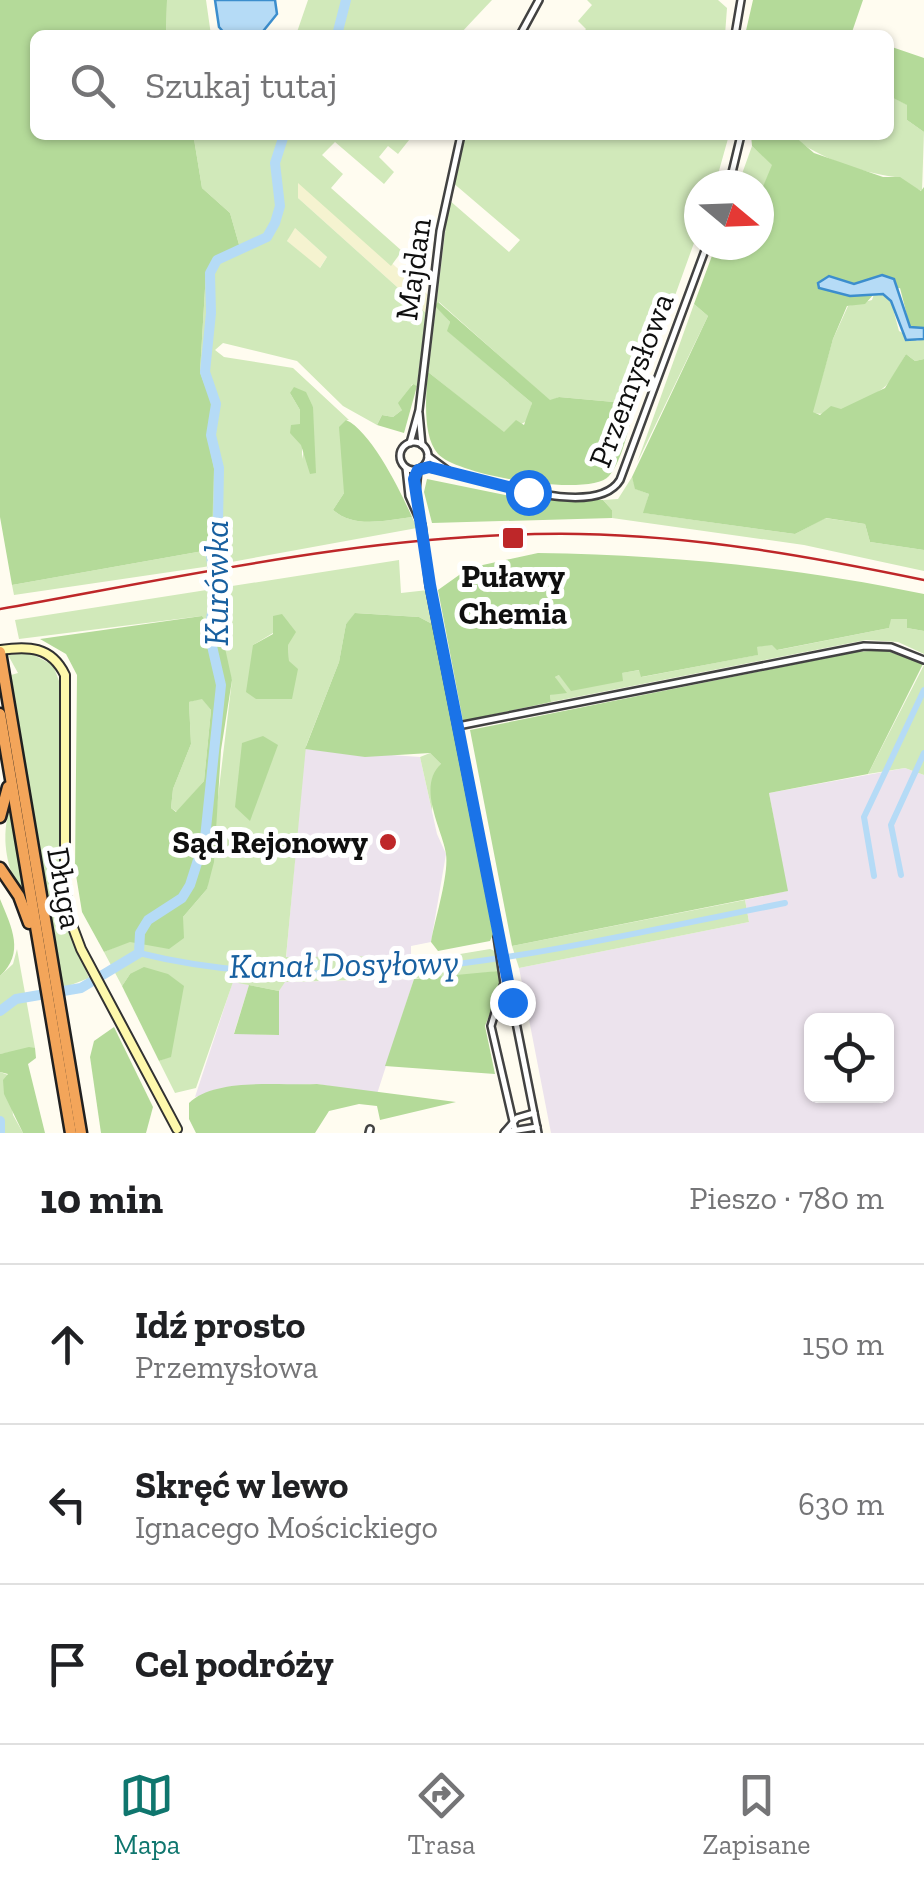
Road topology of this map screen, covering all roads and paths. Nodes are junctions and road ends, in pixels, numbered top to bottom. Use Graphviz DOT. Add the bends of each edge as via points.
graph roads {
  1 [pos="539,0"];
  2 [pos="741,0"];
  3 [pos="523,30"];
  4 [pos="736,30"];
  5 [pos="460,140"];
  6 [pos="740,140"];
  7 [pos="733,170"];
  8 [pos="701,260"];
  9 [pos="419,410"];
  10 [pos="410,443"];
  11 [pos="422,445"];
  12 [pos="428,456"];
  13 [pos="406,468"];
  14 [pos="420,468"];
  15 [pos="453,475"];
  16 [pos="416,505"];
  17 [pos="0,651"];
  18 [pos="924,660"];
  19 [pos="0,714"];
  20 [pos="458,726"];
  21 [pos="10,772"];
  22 [pos="0,818"];
  23 [pos="0,868"];
  24 [pos="40,952"];
  25 [pos="503,967"];
  26 [pos="51,984"];
  27 [pos="498,999"];
  28 [pos="512,1002"];
  29 [pos="54,1004"];
  30 [pos="534,1113"];
  31 [pos="511,1123"];
  32 [pos="515,1130"];
  33 [pos="538,1130"];
  34 [pos="178,1131"];
  35 [pos="505,1132"];
  36 [pos="71,1133"];
  37 [pos="81,1133"];
  1 -- 3 [label="street"];
  2 -- 4 [label="street"];
  5 -- 9 [label="street, Majdan" via="440,231"];
  6 -- 7 [label="street"];
  8 -- 15 [label="street, Przemysłowa" via="615,487 595,496 528,492"];
  9 -- 10 [label="street, Majdan"];
  9 -- 11 [label="street, Majdan"];
  10 -- 11 [label="street"];
  10 -- 13 [label="street" via="400,453"];
  11 -- 12 [label="street"];
  12 -- 14 [label="street"];
  12 -- 15 [label="street, Przemysłowa"];
  13 -- 14 [label="street"];
  13 -- 16 [label="street"];
  14 -- 15 [label="street, Przemysłowa"];
  14 -- 16 [label="street"];
  16 -- 20 [label="street"];
  17 -- 26 [label="highway, Długa"];
  17 -- 34 [label="street" via="40,650 56,660 66,679 65,888 71,923"];
  18 -- 20 [label="street" via="891,647 864,646"];
  19 -- 21 [label="highway"];
  20 -- 25 [label="street"];
  21 -- 22 [label="highway"];
  21 -- 24 [label="highway"];
  23 -- 24 [label="highway" via="20,896"];
  24 -- 26 [label="highway"];
  25 -- 27 [label="street"];
  25 -- 28 [label="street"];
  26 -- 29 [label="highway"];
  27 -- 28 [label="street"];
  27 -- 31 [label="street" via="491,1026"];
  28 -- 30 [label="street"];
  29 -- 36 [label="highway"];
  29 -- 37 [label="highway"];
  30 -- 31 [label="street"];
  30 -- 33 [label="street"];
  31 -- 32 [label="street"];
  31 -- 35 [label="street"];
  32 -- 33 [label="street"];
  32 -- 35 [label="street"];
}
